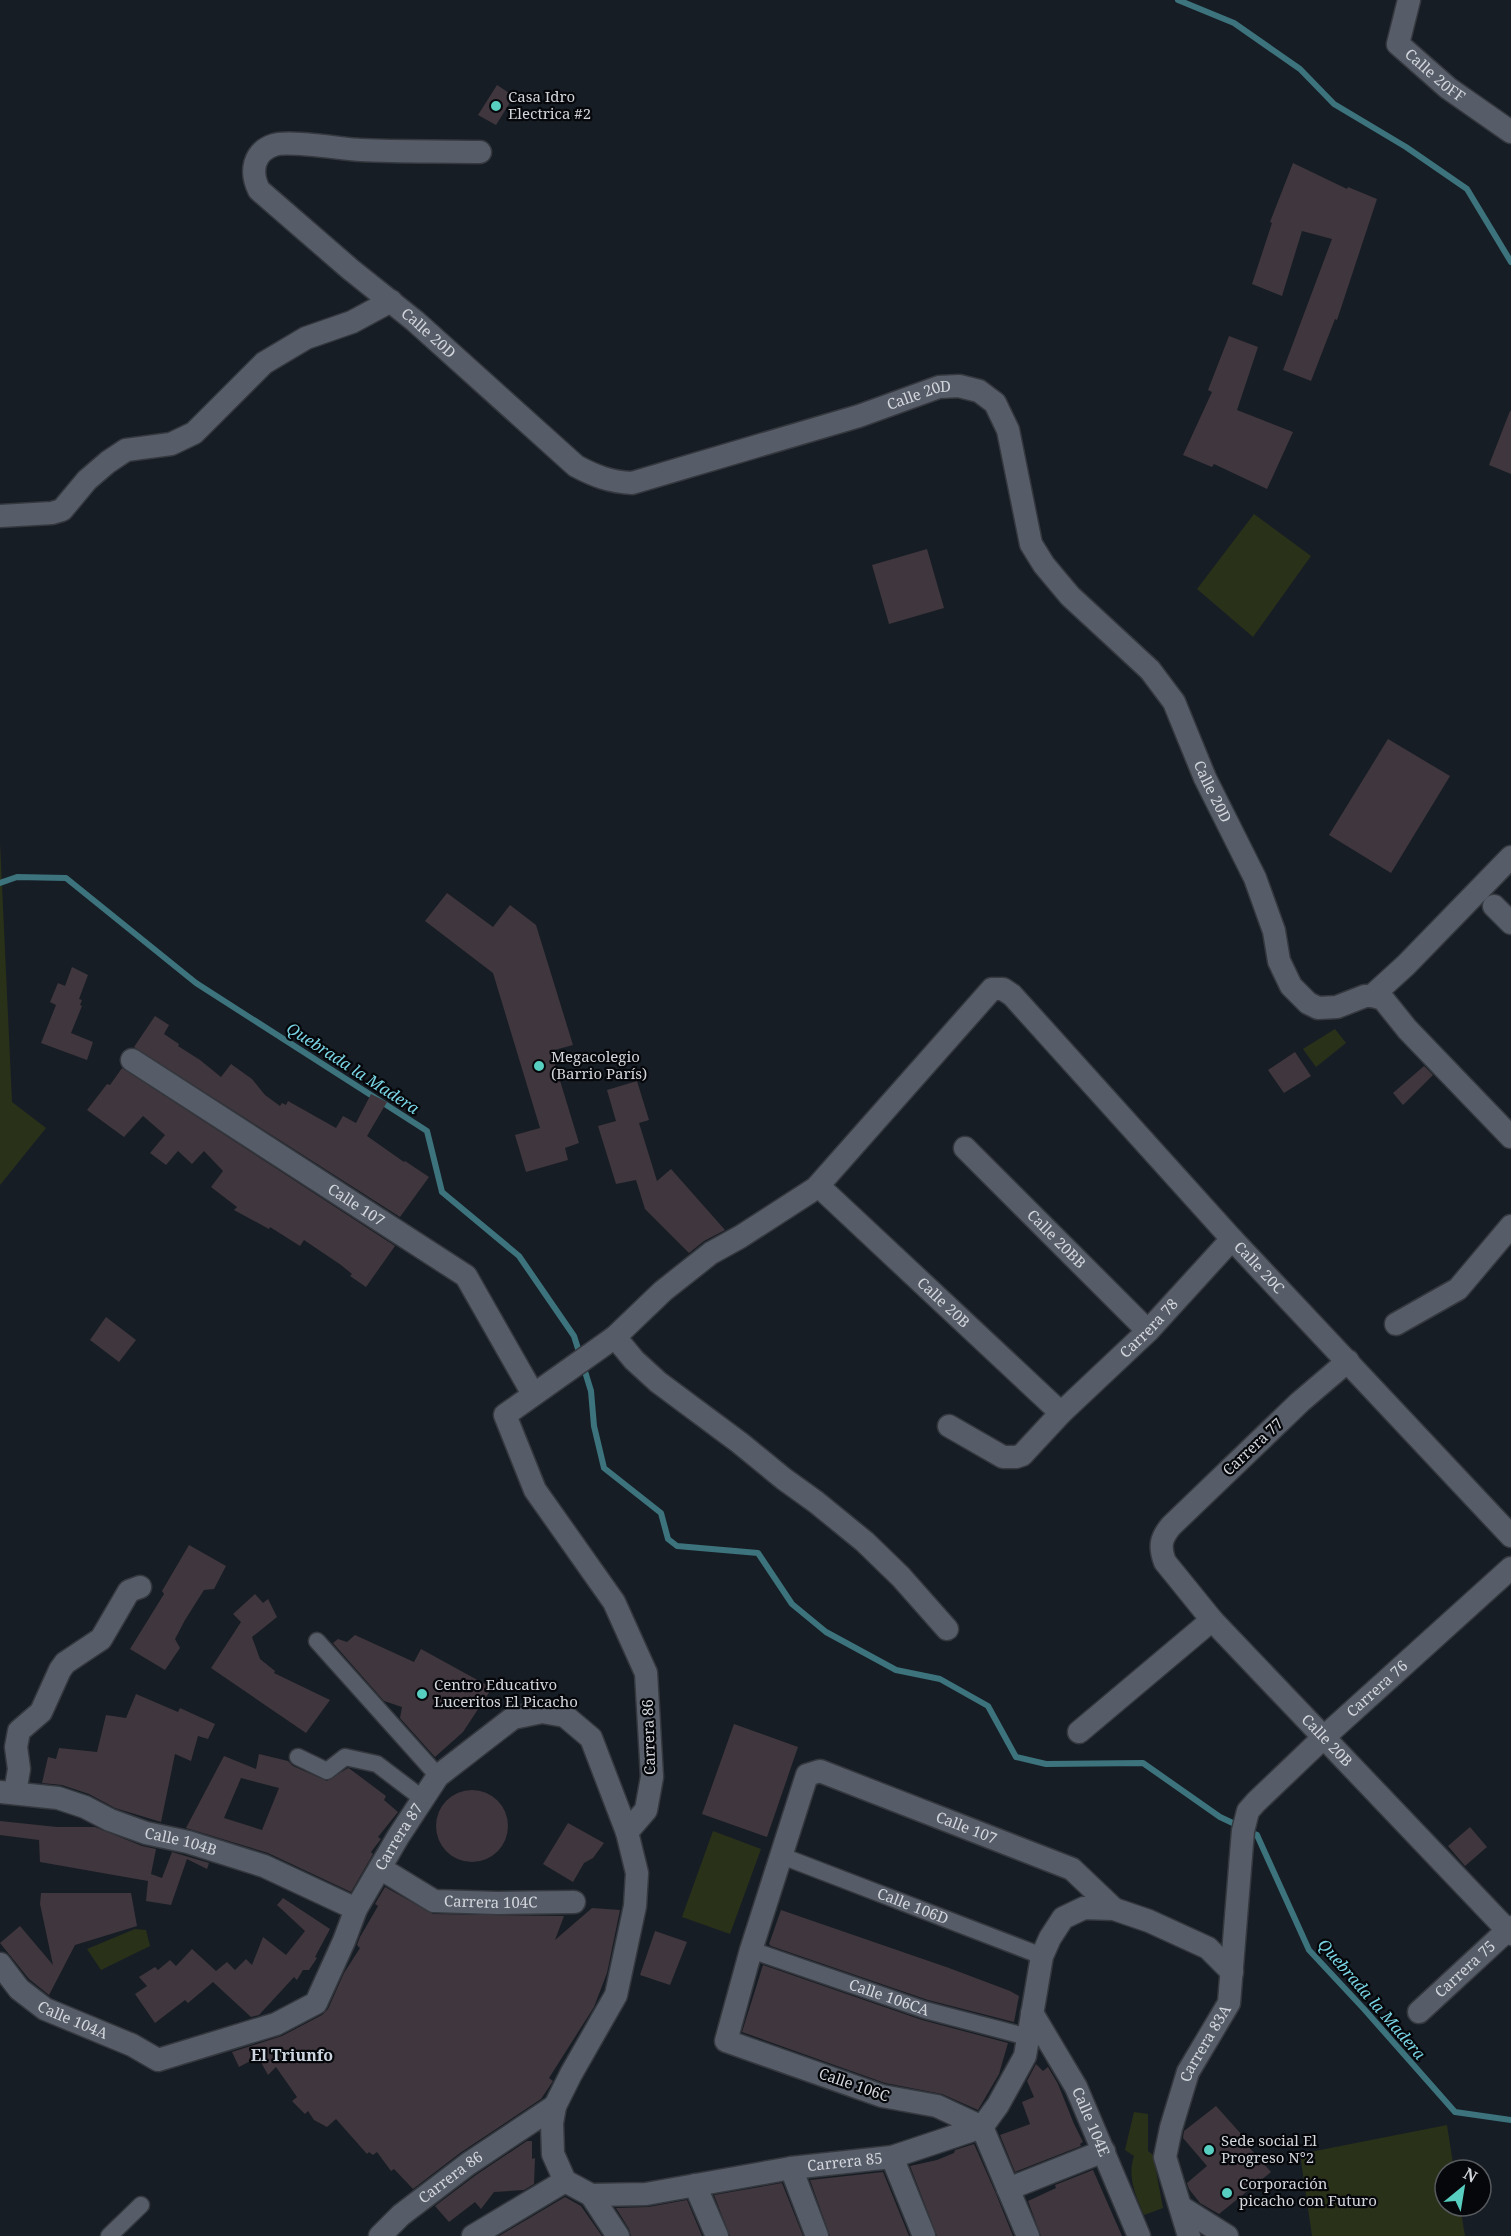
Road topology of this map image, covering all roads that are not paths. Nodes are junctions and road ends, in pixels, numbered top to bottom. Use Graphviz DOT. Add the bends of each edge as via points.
graph roads {
  1 [pos="1409,0"];
  2 [pos="1511,132"];
  3 [pos="480,152"];
  4 [pos="391,302"];
  5 [pos="0,516"];
  6 [pos="1511,857"];
  7 [pos="1494,906"];
  8 [pos="1511,923"];
  9 [pos="1372,996"];
  10 [pos="132,1060"];
  11 [pos="1511,1137"];
  12 [pos="965,1148"];
  13 [pos="825,1192"];
  14 [pos="1511,1226"];
  15 [pos="1232,1239"];
  16 [pos="1396,1324"];
  17 [pos="1148,1331"];
  18 [pos="615,1337"];
  19 [pos="1348,1361"];
  20 [pos="534,1394"];
  21 [pos="1061,1413"];
  22 [pos="950,1426"];
  23 [pos="1511,1536"];
  24 [pos="1162,1537"];
  25 [pos="1511,1568"];
  26 [pos="140,1587"];
  27 [pos="1212,1620"];
  28 [pos="947,1629"];
  29 [pos="317,1641"];
  30 [pos="1079,1732"];
  31 [pos="1323,1738"];
  32 [pos="298,1757"];
  33 [pos="438,1776"];
  34 [pos="8,1792"];
  35 [pos="423,1799"];
  36 [pos="1245,1821"];
  37 [pos="627,1832"];
  38 [pos="783,1856"];
  39 [pos="380,1868"];
  40 [pos="574,1902"];
  41 [pos="356,1909"];
  42 [pos="1114,1909"];
  43 [pos="1510,1930"];
  44 [pos="751,1950"];
  45 [pos="1042,1956"];
  46 [pos="0,1964"];
  47 [pos="1232,1972"];
  48 [pos="1419,2012"];
  49 [pos="1032,2013"];
  50 [pos="1028,2037"];
  51 [pos="158,2060"];
  52 [pos="555,2106"];
  53 [pos="982,2127"];
  54 [pos="1104,2151"];
  55 [pos="892,2157"];
  56 [pos="791,2168"];
  57 [pos="565,2181"];
  58 [pos="695,2185"];
  59 [pos="1008,2189"];
  60 [pos="591,2195"];
  61 [pos="141,2205"];
  62 [pos="1181,2207"];
  63 [pos="485,2233"];
  64 [pos="109,2236"];
  65 [pos="380,2236"];
  66 [pos="618,2236"];
  67 [pos="717,2236"];
  68 [pos="817,2236"];
  69 [pos="924,2236"];
  70 [pos="1028,2236"];
  71 [pos="1139,2236"];
  72 [pos="1189,2236"];
  73 [pos="1227,2236"];
  1 -- 2 [label="street, Calle 20FF" via="1398,44 1448,88"];
  3 -- 4 [label="street, Calle 20D" via="276,144 262,150 253,170 258,190"];
  4 -- 5 [label="street" via="306,338 264,363 194,433 171,444 126,450 87,480 62,510"];
  4 -- 9 [label="street, Calle 20D" via="576,466 615,482 632,483 859,416 939,387 979,391 995,403 1008,430 1031,544 1044,565 1070,596 1150,670 1174,702 1205,778 1255,878 1291,986 1308,1004 1318,1008 1337,1007"];
  6 -- 9 [label="street"];
  7 -- 8 [label="street"];
  9 -- 11 [label="street" via="1383,999"];
  10 -- 20 [label="street, Calle 107" via="466,1276"];
  12 -- 17 [label="street, Calle 20BB"];
  13 -- 21 [label="street, Calle 20B"];
  14 -- 16 [label="street" via="1458,1290"];
  15 -- 17 [label="street, Carrera 78"];
  15 -- 18 [label="street, Calle 20C" via="1012,995 1004,988 992,989 816,1188 711,1253 663,1291"];
  15 -- 19 [label="street, Calle 20C"];
  17 -- 21 [label="street, Carrera 78"];
  18 -- 20 [label="street"];
  18 -- 28 [label="street" via="658,1382 865,1542"];
  19 -- 23 [label="street, Calle 20C"];
  19 -- 24 [label="street, Carrera 77" via="1234,1464"];
  20 -- 37 [label="street, Carrera 86" via="505,1414 535,1490 614,1602 646,1673 652,1777 646,1810"];
  21 -- 22 [label="street, Carrera 78" via="1016,1457 1003,1457"];
  24 -- 27 [label="street, Calle 20B" via="1165,1562"];
  25 -- 31 [label="street, Carrera 76"];
  26 -- 34 [label="street" via="129,1591 100,1639 65,1664 41,1712 19,1731 15,1754 19,1769"];
  27 -- 30 [label="street"];
  27 -- 31 [label="street, Calle 20B"];
  29 -- 33 [label="street"];
  31 -- 36 [label="street, Carrera 76"];
  31 -- 43 [label="street, Calle 20B"];
  32 -- 35 [label="street" via="327,1771 345,1757 377,1764"];
  33 -- 35 [label="street, Carrera 87"];
  33 -- 37 [label="street, Carrera 87" via="513,1718 542,1712 565,1716 591,1738"];
  34 -- 41 [label="street, Calle 104B" via="58,1798 146,1833 264,1866"];
  35 -- 39 [label="street, Carrera 87"];
  36 -- 47 [label="street, Carrera 83A"];
  37 -- 52 [label="street, Carrera 86" via="638,1873 616,1995"];
  38 -- 42 [label="street, Calle 107" via="807,1775 820,1771 1072,1869"];
  38 -- 44 [label="street"];
  38 -- 45 [label="street, Calle 106D"];
  39 -- 40 [label="street, Carrera 104C" via="434,1902"];
  39 -- 41 [label="street, Carrera 87"];
  41 -- 51 [label="street, Carrera 87" via="316,2004 276,2024"];
  42 -- 45 [label="street, Calle 107" via="1084,1908 1063,1918"];
  42 -- 47 [label="street, Calle 107" via="1208,1948"];
  43 -- 48 [label="street, Carrera 75"];
  44 -- 50 [label="street, Calle 106CA" via="925,2010"];
  44 -- 53 [label="street, Calle 106C" via="726,2041 882,2096 937,2106"];
  45 -- 49 [label="street"];
  46 -- 51 [label="street, Calle 104A" via="20,1989 45,2009"];
  47 -- 62 [label="street, Carrera 83A" via="1229,2003 1188,2072 1171,2128 1165,2157"];
  49 -- 50 [label="street"];
  49 -- 54 [label="street, Calle 104E" via="1076,2087"];
  50 -- 53 [label="street" via="1025,2056 1016,2074"];
  52 -- 57 [label="street, Carrera 86" via="553,2154"];
  52 -- 65 [label="street, Carrera 86" via="468,2164"];
  53 -- 55 [label="street, Carrera 85"];
  53 -- 59 [label="street"];
  54 -- 59 [label="street"];
  54 -- 71 [label="street, Calle 104E"];
  55 -- 56 [label="street, Carrera 85"];
  55 -- 69 [label="street"];
  56 -- 58 [label="street, Carrera 85"];
  56 -- 68 [label="street"];
  57 -- 60 [label="street, Carrera 85"];
  57 -- 63 [label="street"];
  58 -- 60 [label="street, Carrera 85" via="646,2194"];
  58 -- 67 [label="street"];
  59 -- 70 [label="street"];
  60 -- 66 [label="street"];
  61 -- 64 [label="street"];
  62 -- 72 [label="street, Carrera 83A"];
  62 -- 73 [label="street"];
}
